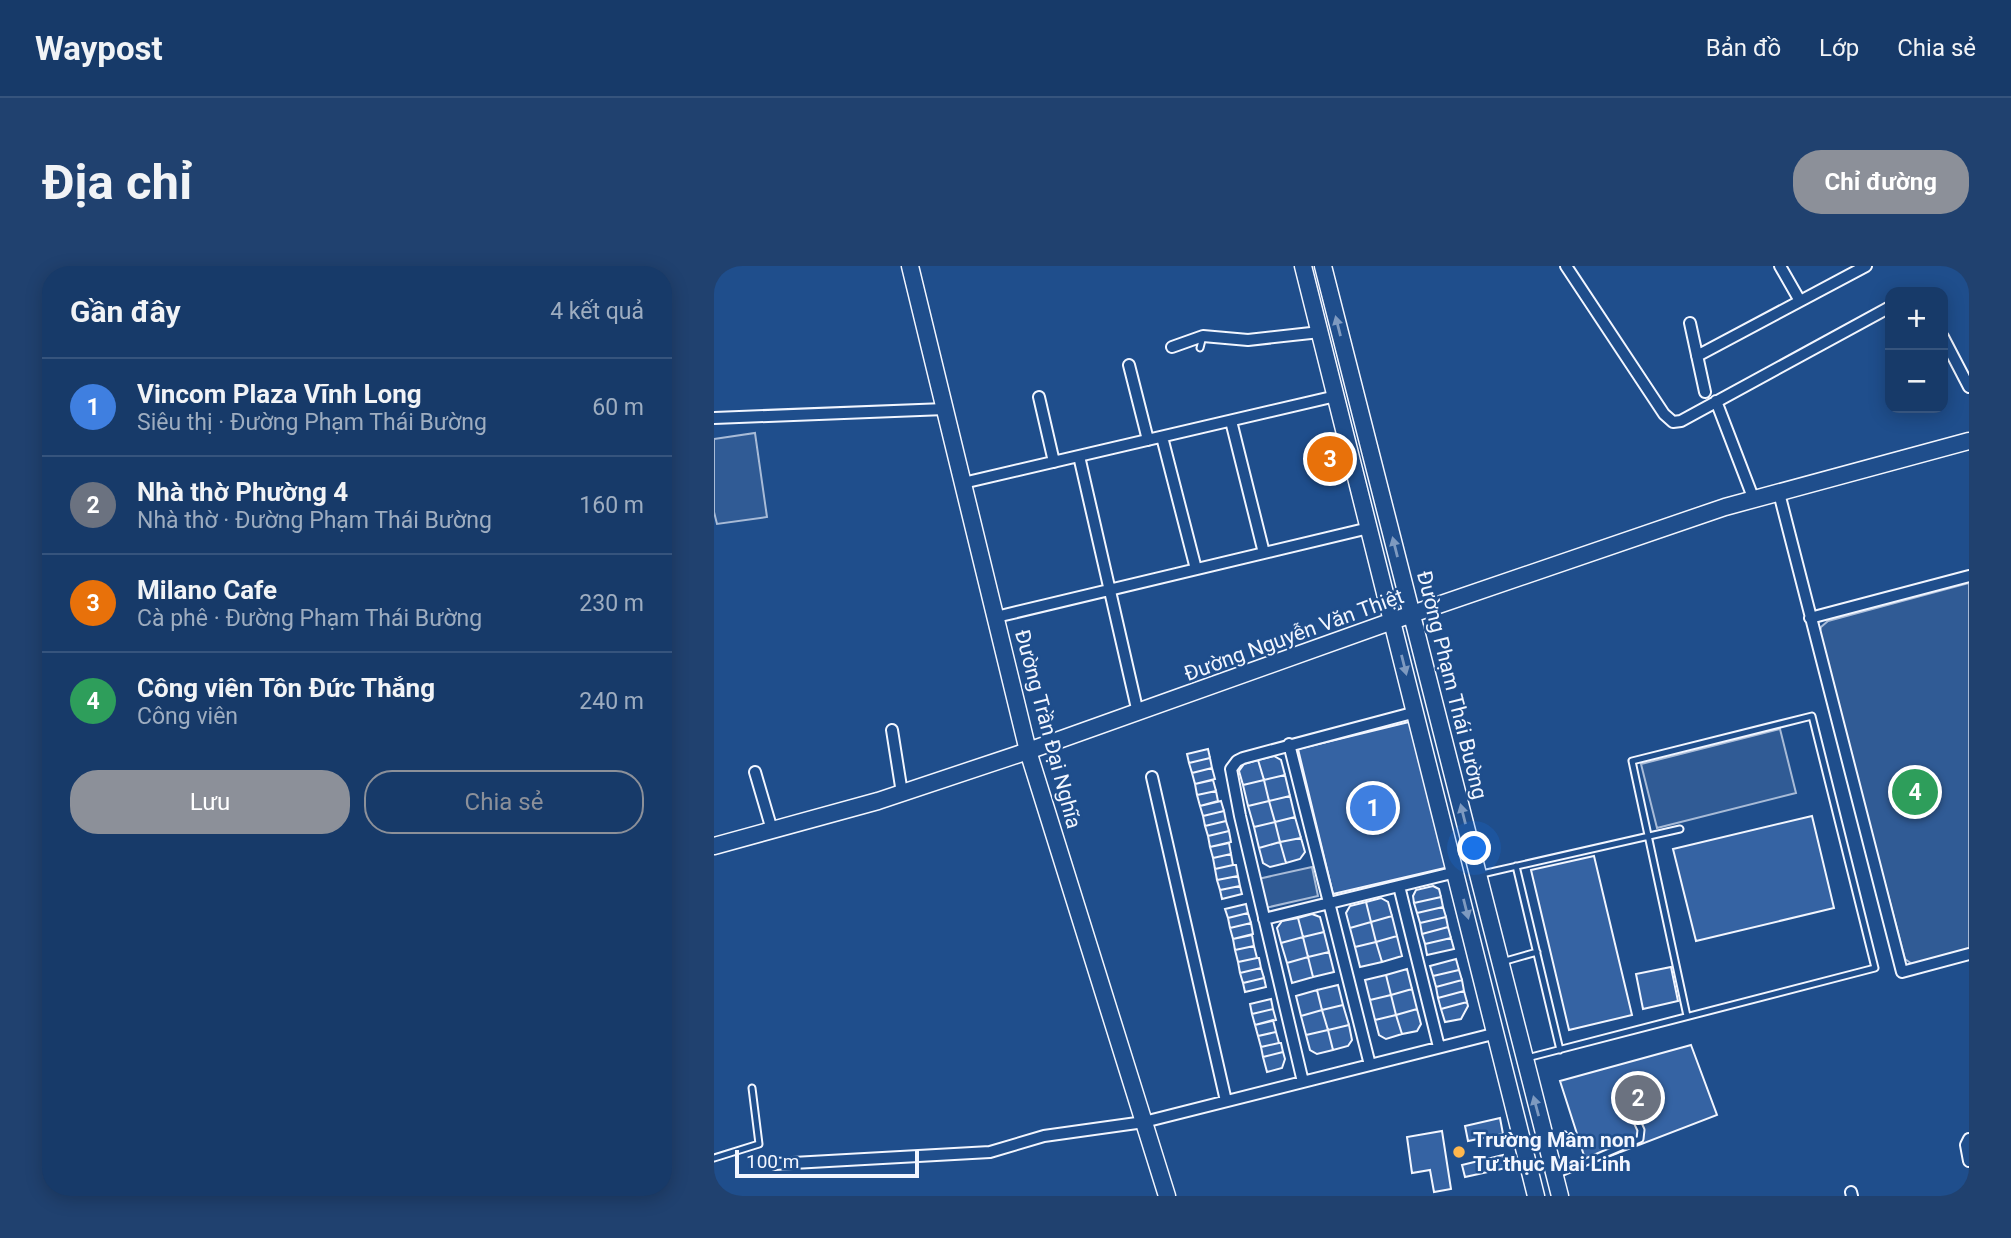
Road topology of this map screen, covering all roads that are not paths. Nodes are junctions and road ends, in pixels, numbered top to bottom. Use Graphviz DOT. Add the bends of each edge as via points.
graph roads {
  1 [pos="911,266"];
  2 [pos="1303,266"];
  3 [pos="1323,266"];
  4 [pos="1566,266"];
  5 [pos="1780,266"];
  6 [pos="1866,266"];
  7 [pos="1800,301"];
  8 [pos="1885,310"];
  9 [pos="1690,323"];
  10 [pos="1320,332"];
  11 [pos="1203,336"];
  12 [pos="1172,347"];
  13 [pos="1948,347"];
  14 [pos="1200,348"];
  15 [pos="1697,356"];
  16 [pos="1129,365"];
  17 [pos="1969,387"];
  18 [pos="1705,391"];
  19 [pos="1355,393"];
  20 [pos="1336,396"];
  21 [pos="1039,397"];
  22 [pos="1716,401"];
  23 [pos="945,409"];
  24 [pos="714,418"];
  25 [pos="1231,421"];
  26 [pos="1162,437"];
  27 [pos="1148,440"];
  28 [pos="1969,441"];
  29 [pos="1079,456"];
  30 [pos="1054,462"];
  31 [pos="963,483"];
  32 [pos="1779,493"];
  33 [pos="1754,500"];
  34 [pos="1369,528"];
  35 [pos="1264,553"];
  36 [pos="1196,569"];
  37 [pos="1969,576"];
  38 [pos="1108,589"];
  39 [pos="1412,614"];
  40 [pos="996,617"];
  41 [pos="1810,618"];
  42 [pos="1394,622"];
  43 [pos="1416,712"];
  44 [pos="1138,713"];
  45 [pos="892,730"];
  46 [pos="1289,744"];
  47 [pos="1028,751"];
  48 [pos="755,772"];
  49 [pos="1152,777"];
  50 [pos="902,793"];
  51 [pos="772,830"];
  52 [pos="1680,830"];
  53 [pos="1648,836"];
  54 [pos="714,846"];
  55 [pos="1516,866"];
  56 [pos="1456,872"];
  57 [pos="1479,875"];
  58 [pos="1399,886"];
  59 [pos="1329,903"];
  60 [pos="1264,919"];
  61 [pos="1536,952"];
  62 [pos="1969,954"];
  63 [pos="1499,963"];
  64 [pos="1480,969"];
  65 [pos="1687,1016"];
  66 [pos="1497,1034"];
  67 [pos="1439,1047"];
  68 [pos="1560,1049"];
  69 [pos="1524,1059"];
  70 [pos="1370,1065"];
  71 [pos="1303,1082"];
  72 [pos="751,1088"];
  73 [pos="1226,1101"];
  74 [pos="1628,1102"];
  75 [pos="1144,1122"];
  76 [pos="1969,1139"];
  77 [pos="714,1157"];
  78 [pos="1969,1161"];
  79 [pos="775,1164"];
  80 [pos="1555,1175"];
  81 [pos="1167,1196"];
  82 [pos="1536,1196"];
  83 [pos="1560,1196"];
  1 -- 23 [label="street, Đường Trần Đại Nghĩa"];
  2 -- 10 [label="street, Đường Phạm Thái Bường"];
  19 -- 3 [label="street, Đường Phạm Thái Bường, one-way"];
  4 -- 22 [label="street" via="1664,414 1673,422 1681,421"];
  5 -- 7 [label="street"];
  6 -- 7 [label="street"];
  7 -- 15 [label="street"];
  8 -- 22 [label="street"];
  9 -- 15 [label="street"];
  10 -- 11 [label="street" via="1248,340"];
  10 -- 20 [label="street, Đường Phạm Thái Bường"];
  11 -- 12 [label="street"];
  11 -- 14 [label="lane"];
  13 -- 17 [label="street"];
  15 -- 18 [label="street"];
  16 -- 27 [label="street"];
  19 -- 20 [label="street"];
  39 -- 19 [label="street, Đường Phạm Thái Bường, one-way"];
  20 -- 25 [label="street"];
  20 -- 34 [label="street, Đường Phạm Thái Bường"];
  21 -- 30 [label="street"];
  22 -- 33 [label="street"];
  23 -- 24 [label="street"];
  23 -- 31 [label="street, Đường Trần Đại Nghĩa"];
  25 -- 26 [label="street"];
  25 -- 35 [label="street"];
  26 -- 27 [label="street"];
  26 -- 36 [label="street"];
  27 -- 29 [label="street"];
  28 -- 32 [label="street, Đường Nguyễn Văn Thiệt"];
  29 -- 30 [label="street"];
  29 -- 38 [label="street"];
  30 -- 31 [label="street"];
  31 -- 40 [label="street, Đường Trần Đại Nghĩa"];
  32 -- 33 [label="street, Đường Nguyễn Văn Thiệt"];
  32 -- 41 [label="street"];
  33 -- 39 [label="street, Đường Nguyễn Văn Thiệt"];
  34 -- 35 [label="street"];
  34 -- 42 [label="street, Đường Phạm Thái Bường"];
  35 -- 36 [label="street"];
  36 -- 38 [label="street"];
  37 -- 41 [label="street"];
  38 -- 40 [label="street"];
  38 -- 44 [label="street"];
  39 -- 42 [label="street, Đường Nguyễn Văn Thiệt"];
  57 -- 39 [label="street, Đường Phạm Thái Bường, one-way"];
  40 -- 47 [label="street, Đường Trần Đại Nghĩa"];
  41 -- 62 [label="street" via="1902,972"];
  42 -- 43 [label="street, Đường Phạm Thái Bường, one-way"];
  42 -- 44 [label="street, Đường Nguyễn Văn Thiệt"];
  43 -- 46 [label="street"];
  43 -- 56 [label="street, Đường Phạm Thái Bường"];
  44 -- 47 [label="street, Đường Nguyễn Văn Thiệt"];
  45 -- 50 [label="street"];
  46 -- 59 [label="street"];
  46 -- 60 [label="street" via="1240,759 1231,772"];
  47 -- 50 [label="street, Đường Nguyễn Văn Thiệt"];
  47 -- 75 [label="street, Đường Trần Đại Nghĩa"];
  48 -- 51 [label="street"];
  49 -- 73 [label="street"];
  50 -- 51 [label="street, Đường Nguyễn Văn Thiệt"];
  51 -- 54 [label="street, Đường Nguyễn Văn Thiệt"];
  52 -- 53 [label="lane"];
  53 -- 55 [label="lane"];
  53 -- 65 [label="lane"];
  53 -- 65 [label="lane" via="1632,761 1812,716 1875,968"];
  55 -- 57 [label="lane"];
  55 -- 61 [label="lane"];
  56 -- 58 [label="street"];
  56 -- 64 [label="street, Đường Phạm Thái Bường, one-way"];
  57 -- 63 [label="street, Đường Phạm Thái Bường"];
  58 -- 59 [label="street"];
  58 -- 67 [label="street"];
  59 -- 60 [label="street"];
  59 -- 70 [label="street"];
  60 -- 71 [label="street"];
  61 -- 63 [label="lane"];
  61 -- 68 [label="lane"];
  63 -- 64 [label="street"];
  63 -- 69 [label="street, Đường Phạm Thái Bường"];
  64 -- 66 [label="street, Đường Phạm Thái Bường"];
  65 -- 68 [label="lane"];
  66 -- 67 [label="street"];
  66 -- 82 [label="street, Đường Phạm Thái Bường"];
  67 -- 70 [label="street"];
  68 -- 69 [label="lane"];
  80 -- 69 [label="street, Đường Phạm Thái Bường, one-way"];
  70 -- 71 [label="street"];
  71 -- 73 [label="street"];
  72 -- 77 [label="lane" via="759,1144"];
  73 -- 75 [label="street"];
  74 -- 80 [label="lane" via="1641,1130 1640,1139"];
  75 -- 79 [label="street" via="1044,1136 990,1152"];
  75 -- 81 [label="street, Đường Trần Đại Nghĩa"];
  76 -- 78 [label="street"];
  80 -- 83 [label="street, Đường Phạm Thái Bường"];
}
